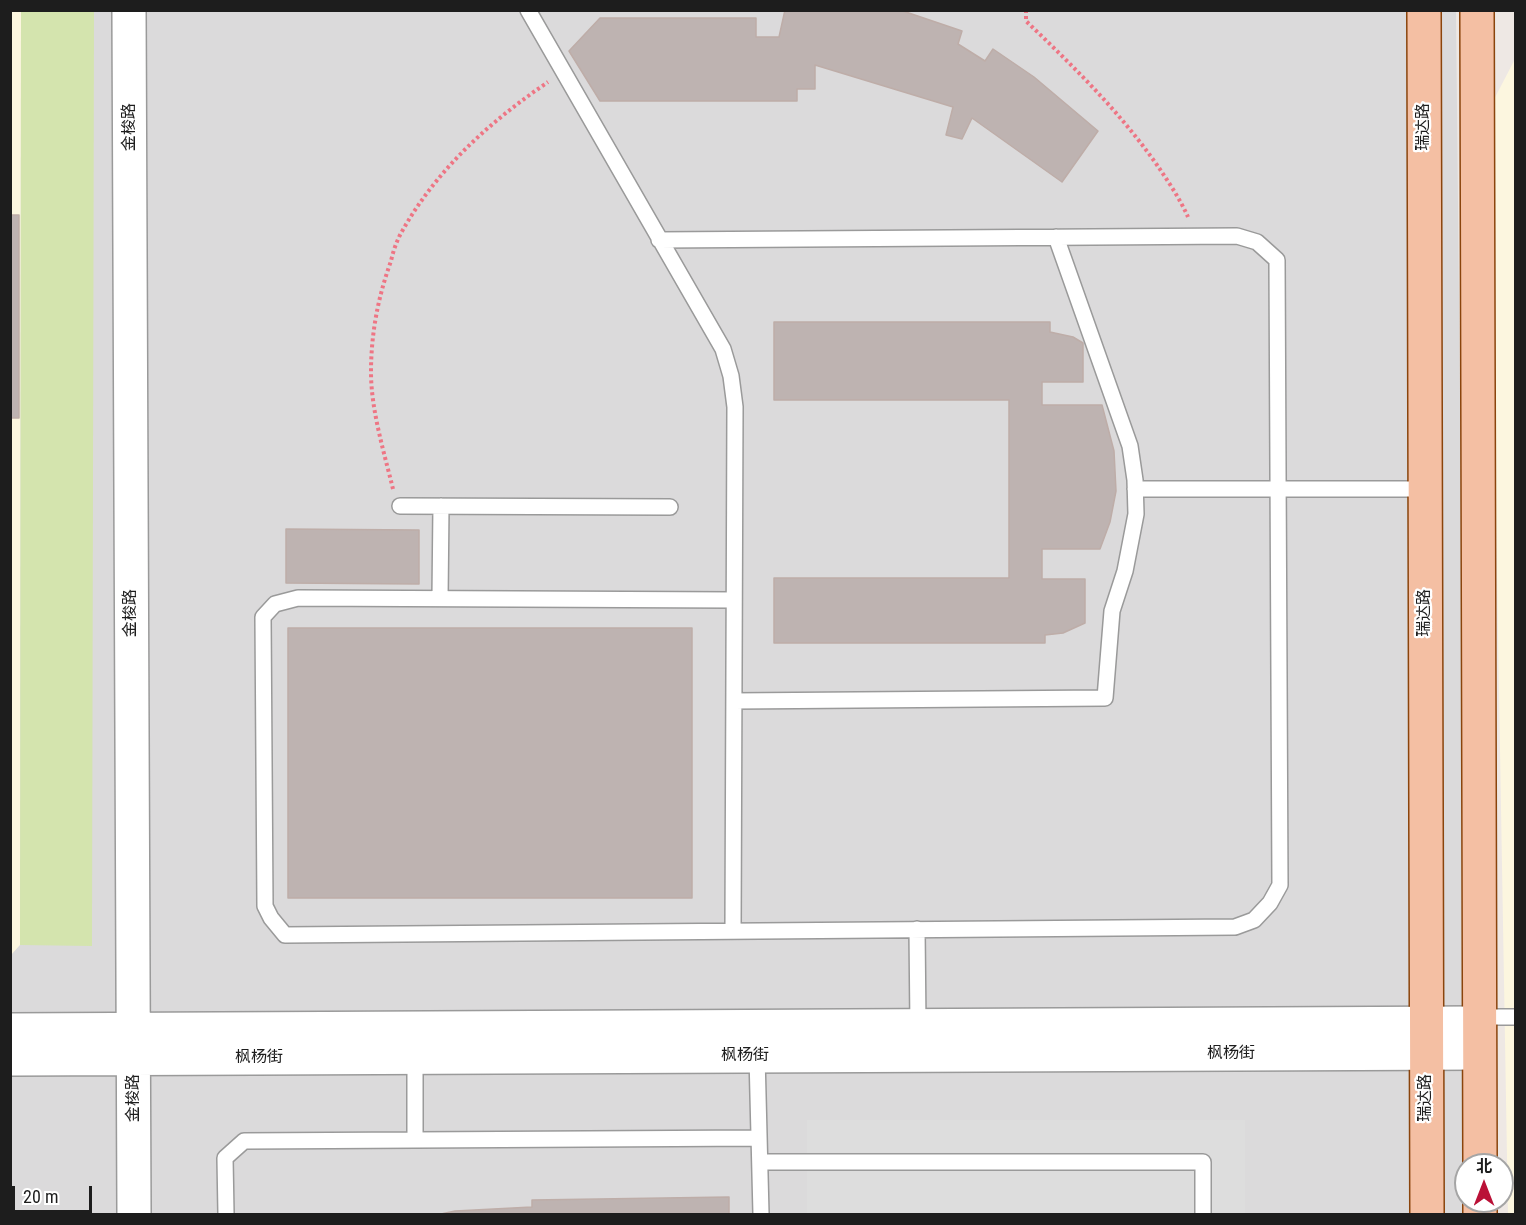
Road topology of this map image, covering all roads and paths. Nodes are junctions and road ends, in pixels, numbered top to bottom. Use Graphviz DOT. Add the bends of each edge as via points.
graph roads {
  1 [pos="129,10"];
  2 [pos="528,10"];
  3 [pos="1026,10"];
  4 [pos="1424,10"];
  5 [pos="1477,10"];
  6 [pos="563,72"];
  7 [pos="1056,237"];
  8 [pos="1196,237"];
  9 [pos="659,240"];
  10 [pos="1135,489"];
  11 [pos="1278,489"];
  12 [pos="1425,489"];
  13 [pos="400,506"];
  14 [pos="441,506"];
  15 [pos="670,507"];
  16 [pos="440,598"];
  17 [pos="734,600"];
  18 [pos="734,701"];
  19 [pos="917,929"];
  20 [pos="733,931"];
  21 [pos="1515,1017"];
  22 [pos="918,1026"];
  23 [pos="10,1030"];
  24 [pos="1479,1031"];
  25 [pos="1426,1038"];
  26 [pos="133,1044"];
  27 [pos="758,1056"];
  28 [pos="415,1058"];
  29 [pos="10,1059"];
  30 [pos="759,1138"];
  31 [pos="416,1140"];
  32 [pos="1480,1153"];
  33 [pos="760,1162"];
  34 [pos="134,1215"];
  35 [pos="226,1215"];
  36 [pos="761,1215"];
  37 [pos="1203,1215"];
  38 [pos="1427,1215"];
  1 -- 26 [label="street, 金梭路"];
  2 -- 6 [label="lane"];
  3 -- 8 [label="path" via="1026,21 1101,94 1142,144 1187,213"];
  4 -- 12 [label="main road, 瑞达路"];
  5 -- 24 [label="main road"];
  6 -- 9 [label="lane"];
  6 -- 13 [label="path" via="509,109 450,163 399,236 373,332 371,375 379,431"];
  7 -- 8 [label="lane"];
  7 -- 9 [label="lane"];
  7 -- 10 [label="lane" via="1131,446"];
  8 -- 11 [label="lane" via="1237,236 1257,242 1277,260"];
  9 -- 17 [label="lane" via="723,349 732,376"];
  10 -- 11 [label="lane"];
  10 -- 18 [label="lane" via="1136,514 1109,630 1105,698"];
  11 -- 12 [label="lane"];
  11 -- 19 [label="lane" via="1280,885 1270,903 1254,920 1235,927"];
  12 -- 25 [label="main road, 瑞达路"];
  13 -- 14 [label="lane"];
  14 -- 15 [label="lane"];
  14 -- 16 [label="lane"];
  16 -- 17 [label="lane"];
  16 -- 20 [label="lane" via="298,598 276,604 263,617 265,906 285,935"];
  17 -- 18 [label="lane"];
  18 -- 20 [label="lane"];
  19 -- 20 [label="lane"];
  19 -- 22 [label="lane"];
  21 -- 24 [label="lane"];
  22 -- 25 [label="street, 枫杨街"];
  22 -- 26 [label="street, 枫杨街"];
  23 -- 26 [label="street, 枫杨街"];
  24 -- 25 [label="street, 枫杨街"];
  24 -- 32 [label="main road"];
  25 -- 27 [label="street, 枫杨街"];
  25 -- 38 [label="main road, 瑞达路"];
  26 -- 28 [label="street, 枫杨街"];
  26 -- 29 [label="street, 枫杨街"];
  26 -- 34 [label="street, 金梭路"];
  27 -- 28 [label="street, 枫杨街"];
  27 -- 30 [label="lane"];
  28 -- 31 [label="lane"];
  30 -- 31 [label="lane"];
  30 -- 33 [label="lane"];
  31 -- 35 [label="lane" via="244,1141 225,1158"];
  33 -- 36 [label="lane"];
  33 -- 37 [label="lane" via="1203,1162"];
}
